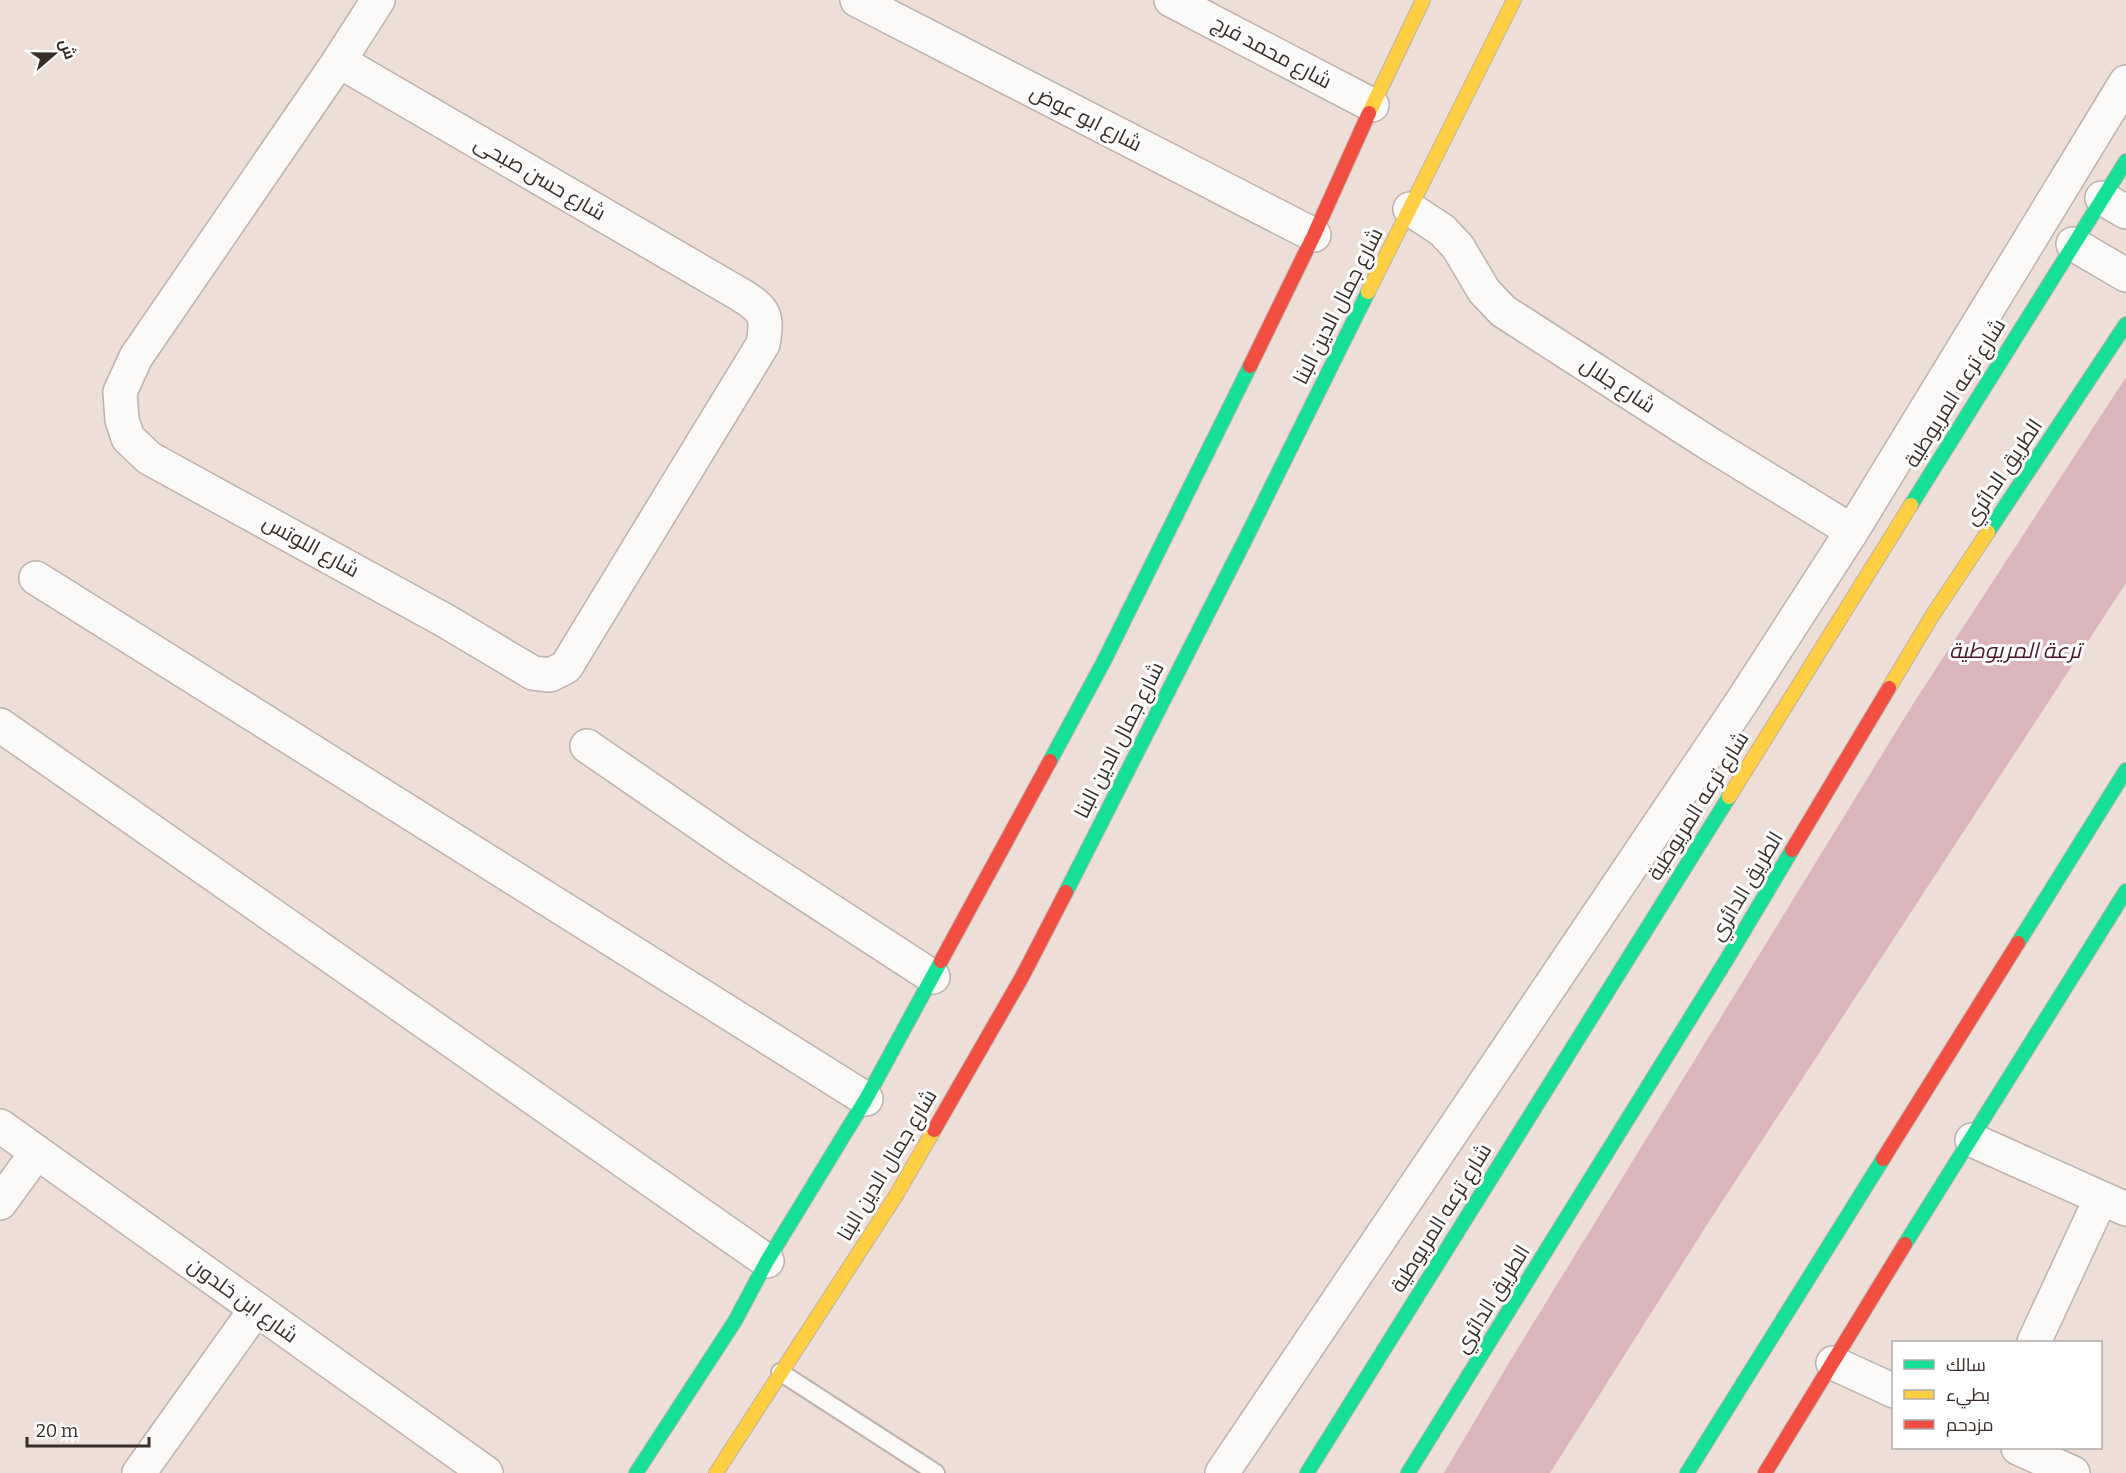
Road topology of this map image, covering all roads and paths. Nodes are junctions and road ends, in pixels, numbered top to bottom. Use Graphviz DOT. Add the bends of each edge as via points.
graph roads {
  1 [pos="378,0"];
  2 [pos="857,0"];
  3 [pos="1171,0"];
  4 [pos="1423,0"];
  5 [pos="1514,0"];
  6 [pos="339,61"];
  7 [pos="2126,82"];
  8 [pos="1372,105"];
  9 [pos="2126,161"];
  10 [pos="2118,207"];
  11 [pos="1410,209"];
  12 [pos="1314,235"];
  13 [pos="2085,251"];
  14 [pos="2126,275"];
  15 [pos="741,295"];
  16 [pos="2126,324"];
  17 [pos="1852,531"];
  18 [pos="36,578"];
  19 [pos="0,725"];
  20 [pos="586,746"];
  21 [pos="2126,770"];
  22 [pos="2126,891"];
  23 [pos="933,977"];
  24 [pos="866,1099"];
  25 [pos="0,1126"];
  26 [pos="1972,1140"];
  27 [pos="37,1152"];
  28 [pos="0,1203"];
  29 [pos="2113,1203"];
  30 [pos="767,1261"];
  31 [pos="256,1309"];
  32 [pos="2035,1341"];
  33 [pos="1833,1363"];
  34 [pos="780,1372"];
  35 [pos="1892,1391"];
  36 [pos="2020,1449"];
  37 [pos="139,1473"];
  38 [pos="486,1473"];
  39 [pos="636,1473"];
  40 [pos="716,1473"];
  41 [pos="936,1473"];
  42 [pos="1222,1473"];
  43 [pos="1307,1473"];
  44 [pos="1408,1473"];
  45 [pos="1687,1473"];
  46 [pos="1765,1473"];
  47 [pos="2073,1473"];
  1 -- 6 [label="street, شارع اللوتس"];
  2 -- 12 [label="street, شارع ابو عوض"];
  3 -- 8 [label="street, شارع محمد فرج"];
  4 -- 8 [label="main road"];
  5 -- 11 [label="main road, شارع جمال الدين البنا"];
  6 -- 15 [label="street, شارع حسن صبحى"];
  6 -- 15 [label="street, شارع اللوتس" via="136,357 120,392 122,420 128,438 149,458 533,673 550,675 566,667 763,344 767,324 758,306"];
  7 -- 17 [label="street"];
  8 -- 12 [label="main road"];
  9 -- 10 [label="main road, شارع ترعه المريوطية"];
  10 -- 13 [label="main road, شارع ترعه المريوطية"];
  11 -- 17 [label="street, شارع جلال" via="1442,230 1458,247 1485,291 1503,311"];
  11 -- 34 [label="main road, شارع جمال الدين البنا" via="1022,977 895,1197"];
  12 -- 23 [label="main road" via="1104,661"];
  13 -- 14 [label="street"];
  13 -- 43 [label="main road, شارع ترعه المريوطية"];
  16 -- 44 [label="main road, الطريق الدائري" via="1932,616 1727,959"];
  17 -- 42 [label="street" via="1734,713"];
  18 -- 24 [label="street"];
  19 -- 30 [label="street"];
  20 -- 23 [label="street"];
  21 -- 45 [label="main road"];
  22 -- 26 [label="main road"];
  23 -- 24 [label="main road"];
  24 -- 30 [label="main road"];
  25 -- 27 [label="street, شارع ابن خلدون"];
  26 -- 29 [label="street"];
  26 -- 33 [label="main road"];
  27 -- 28 [label="street"];
  27 -- 31 [label="street, شارع ابن خلدون"];
  29 -- 32 [label="street"];
  30 -- 39 [label="main road" via="735,1321"];
  31 -- 37 [label="street"];
  31 -- 38 [label="street, شارع ابن خلدون"];
  33 -- 35 [label="street"];
  33 -- 46 [label="main road"];
  34 -- 40 [label="main road, شارع جمال الدين البنا"];
  34 -- 41 [label="lane"];
  36 -- 47 [label="street"];
}
